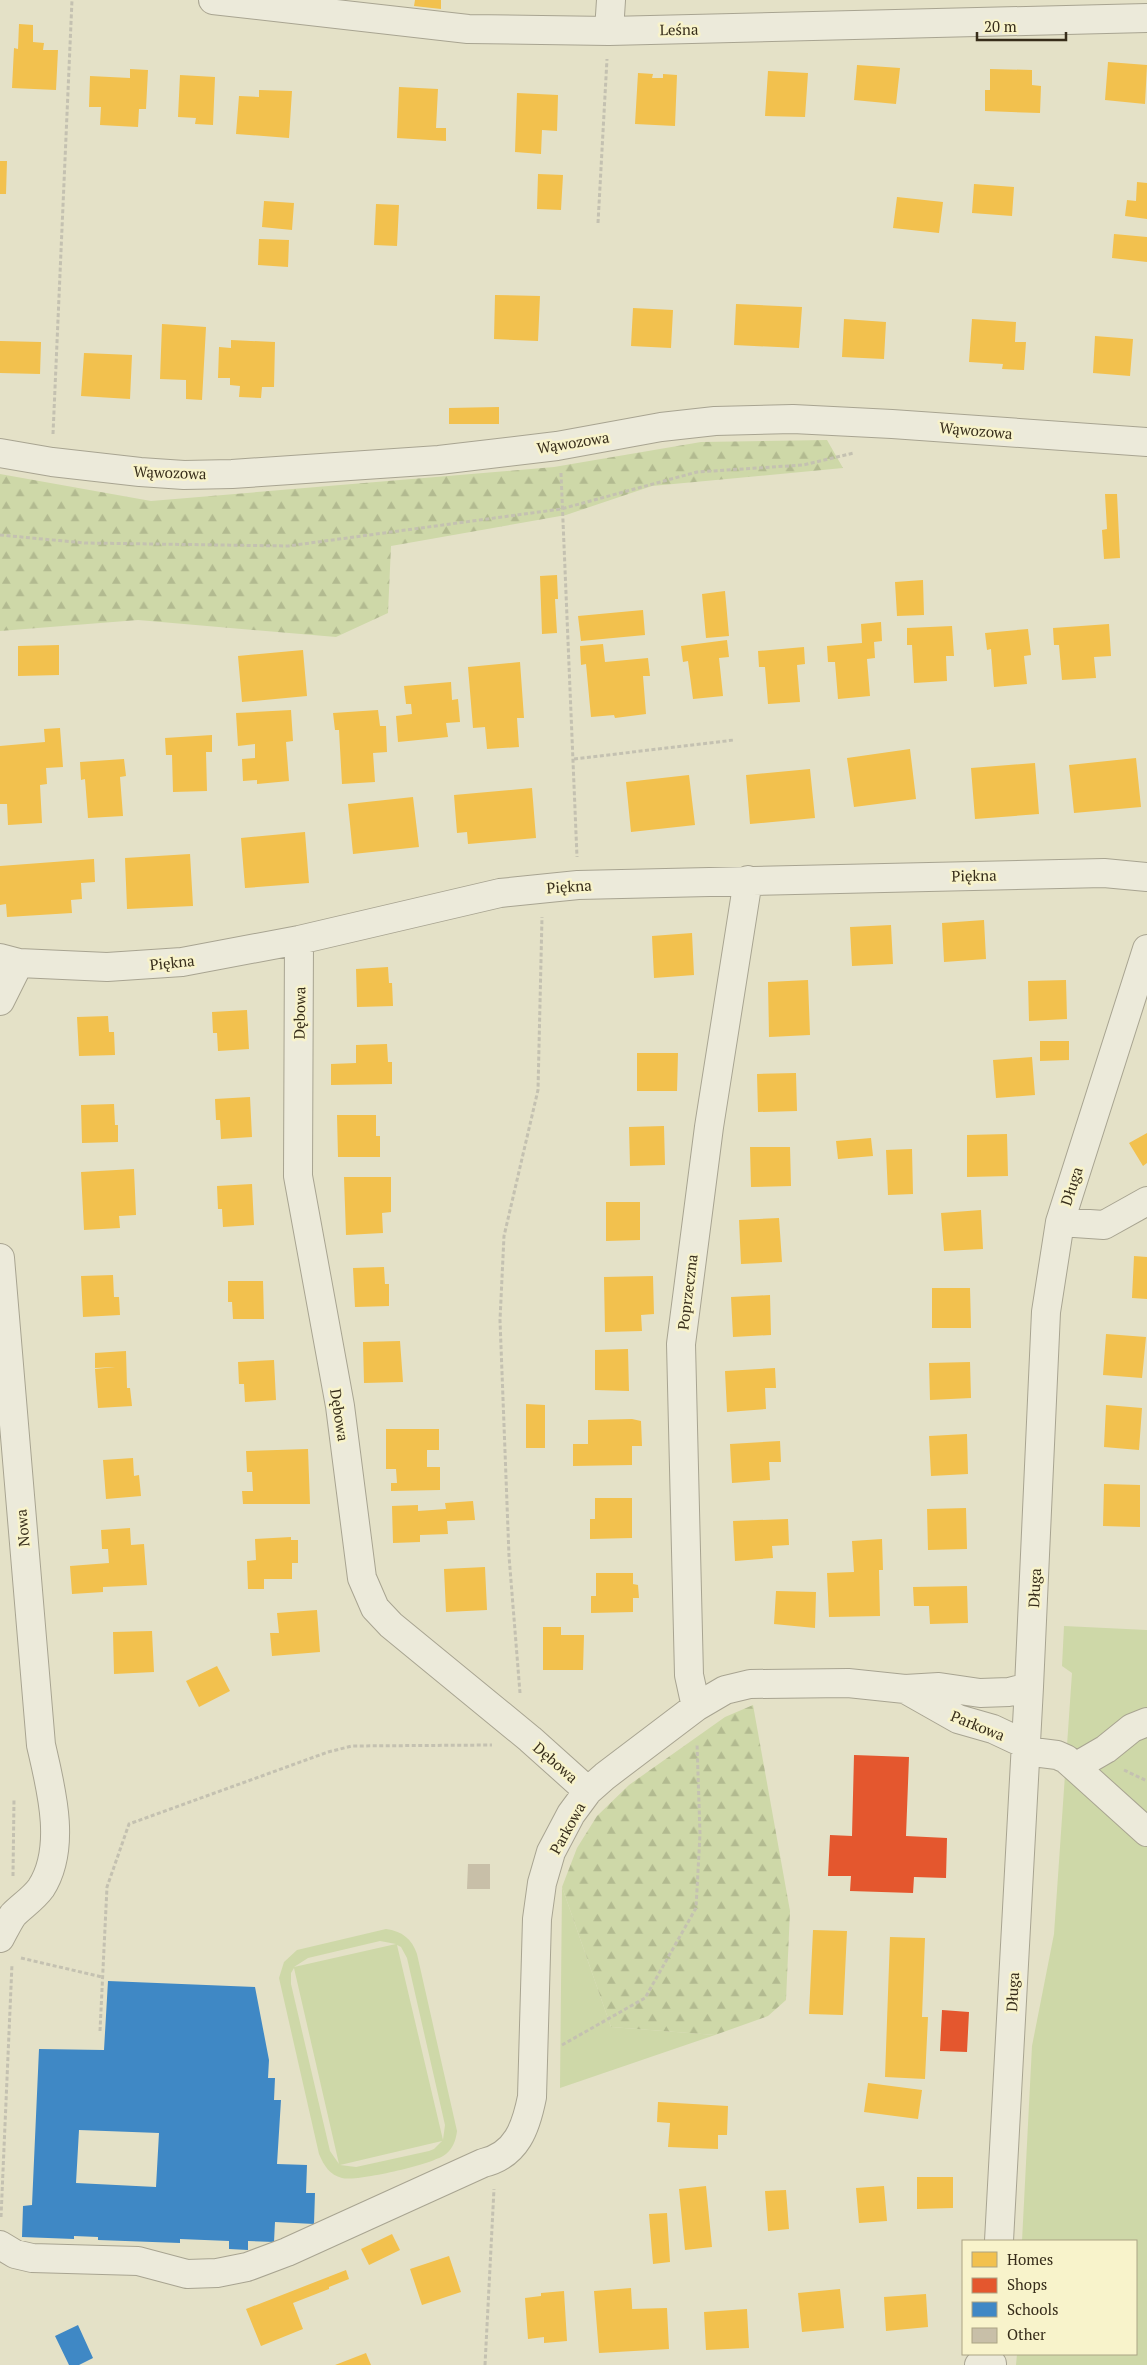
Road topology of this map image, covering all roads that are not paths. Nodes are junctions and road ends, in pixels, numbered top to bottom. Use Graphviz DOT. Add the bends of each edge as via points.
graph roads {
  1 [pos="213,0"];
  2 [pos="611,0"];
  3 [pos="1147,18"];
  4 [pos="609,31"];
  5 [pos="1147,442"];
  6 [pos="0,452"];
  7 [pos="1147,877"];
  8 [pos="748,880"];
  9 [pos="299,940"];
  10 [pos="1147,949"];
  11 [pos="10,961"];
  12 [pos="0,1001"];
  13 [pos="1147,1201"];
  14 [pos="1060,1222"];
  15 [pos="0,1258"];
  16 [pos="8,1464"];
  17 [pos="1029,1687"];
  18 [pos="905,1689"];
  19 [pos="696,1707"];
  20 [pos="1147,1722"];
  21 [pos="1025,1748"];
  22 [pos="1075,1767"];
  23 [pos="588,1791"];
  24 [pos="1147,1832"];
  25 [pos="6,1947"];
  26 [pos="2,2235"];
  27 [pos="999,2240"];
  1 -- 4 [label="street, Leśna" via="468,30"];
  2 -- 4 [label="street"];
  3 -- 4 [label="street, Leśna"];
  5 -- 6 [label="street, Wąwozowa" via="783,419 661,427 556,446 438,460 232,474 140,472 52,462"];
  7 -- 8 [label="street, Piękna" via="1104,873"];
  8 -- 9 [label="street, Piękna" via="578,885 500,893"];
  8 -- 19 [label="street, Poprzeczna" via="709,1127 681,1344 689,1675"];
  9 -- 11 [label="street, Piękna" via="182,962 107,967"];
  9 -- 23 [label="street, Dębowa" via="298,1176 340,1406 362,1578 375,1608 391,1625"];
  10 -- 14 [label="street, Długa"];
  11 -- 12 [label="street"];
  13 -- 14 [label="street" via="1104,1225"];
  14 -- 17 [label="street, Długa" via="1046,1312"];
  15 -- 16 [label="street, Nowa"];
  16 -- 25 [label="street, Nowa" via="41,1745 53,1797 54,1853 52,1865 39,1890 12,1916"];
  17 -- 18 [label="street, Parkowa" via="990,1693 939,1687"];
  17 -- 21 [label="street, Długa"];
  18 -- 19 [label="street, Parkowa" via="848,1683 750,1684 725,1690"];
  18 -- 21 [label="street, Parkowa" via="958,1719 993,1729"];
  19 -- 23 [label="street, Parkowa"];
  20 -- 22 [label="street" via="1132,1728 1106,1750"];
  21 -- 22 [label="street, Parkowa" via="1057,1755"];
  21 -- 27 [label="street, Długa"];
  22 -- 24 [label="street, Parkowa"];
  23 -- 26 [label="street, Parkowa" via="571,1814 551,1852 542,1883 537,1919 532,2096 528,2120 519,2141 489,2162 287,2252 247,2267 217,2273 188,2274 138,2262 32,2258 14,2254"];
}
